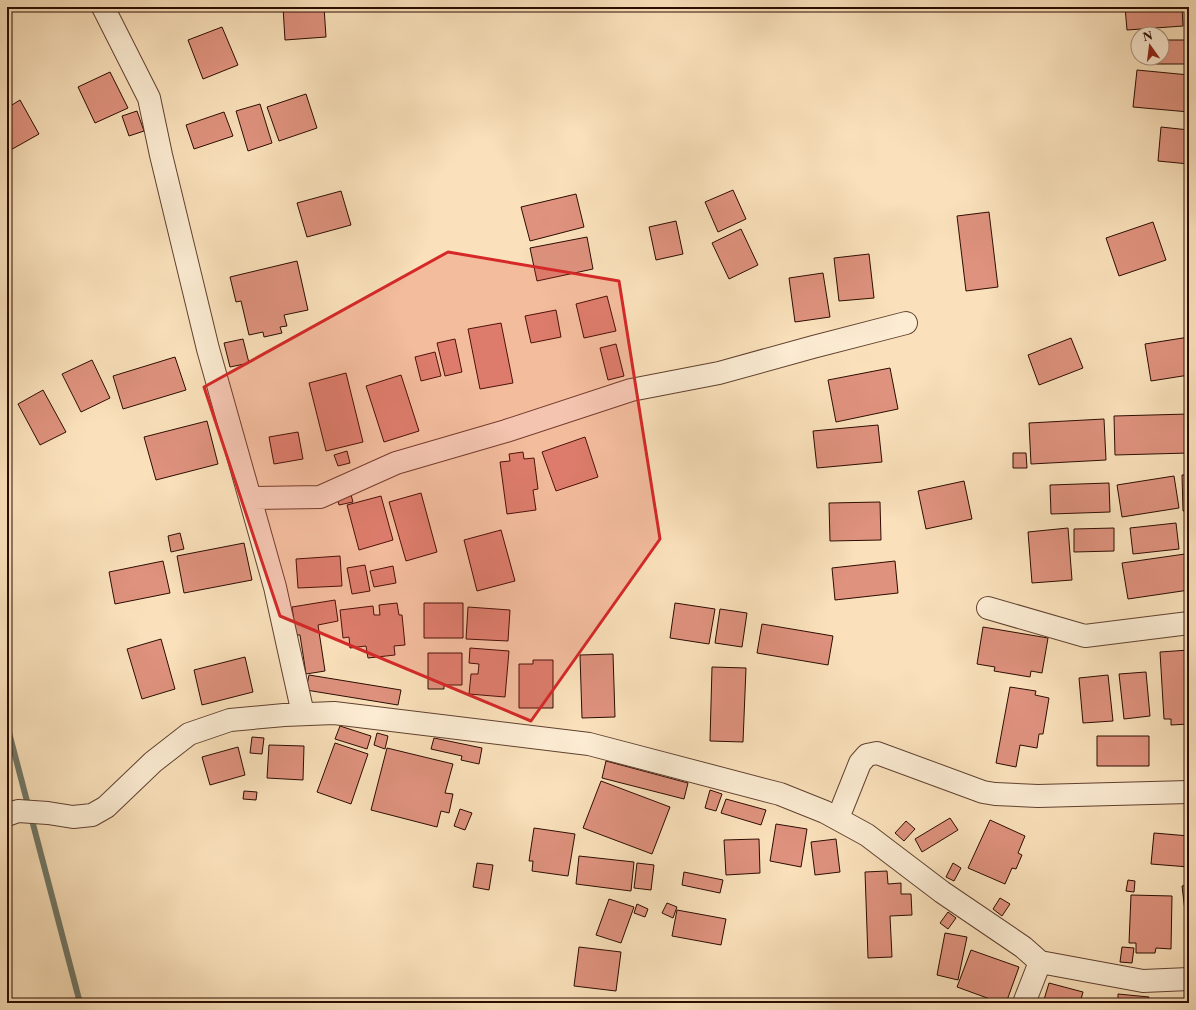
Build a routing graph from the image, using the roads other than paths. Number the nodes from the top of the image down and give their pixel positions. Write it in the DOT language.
graph roads {
  1 [pos="103,7"];
  2 [pos="906,323"];
  3 [pos="250,498"];
  4 [pos="988,608"];
  5 [pos="1189,623"];
  6 [pos="303,714"];
  7 [pos="1189,792"];
  8 [pos="12,813"];
  9 [pos="838,818"];
  10 [pos="1040,962"];
  11 [pos="1189,979"];
  12 [pos="1024,1003"];
  1 -- 3 [label="street"];
  2 -- 3 [label="street"];
  3 -- 6 [label="street"];
  4 -- 5 [label="street"];
  6 -- 8 [label="street"];
  6 -- 9 [label="street"];
  7 -- 9 [label="street"];
  9 -- 10 [label="street"];
  10 -- 11 [label="street"];
  10 -- 12 [label="street"];
}
